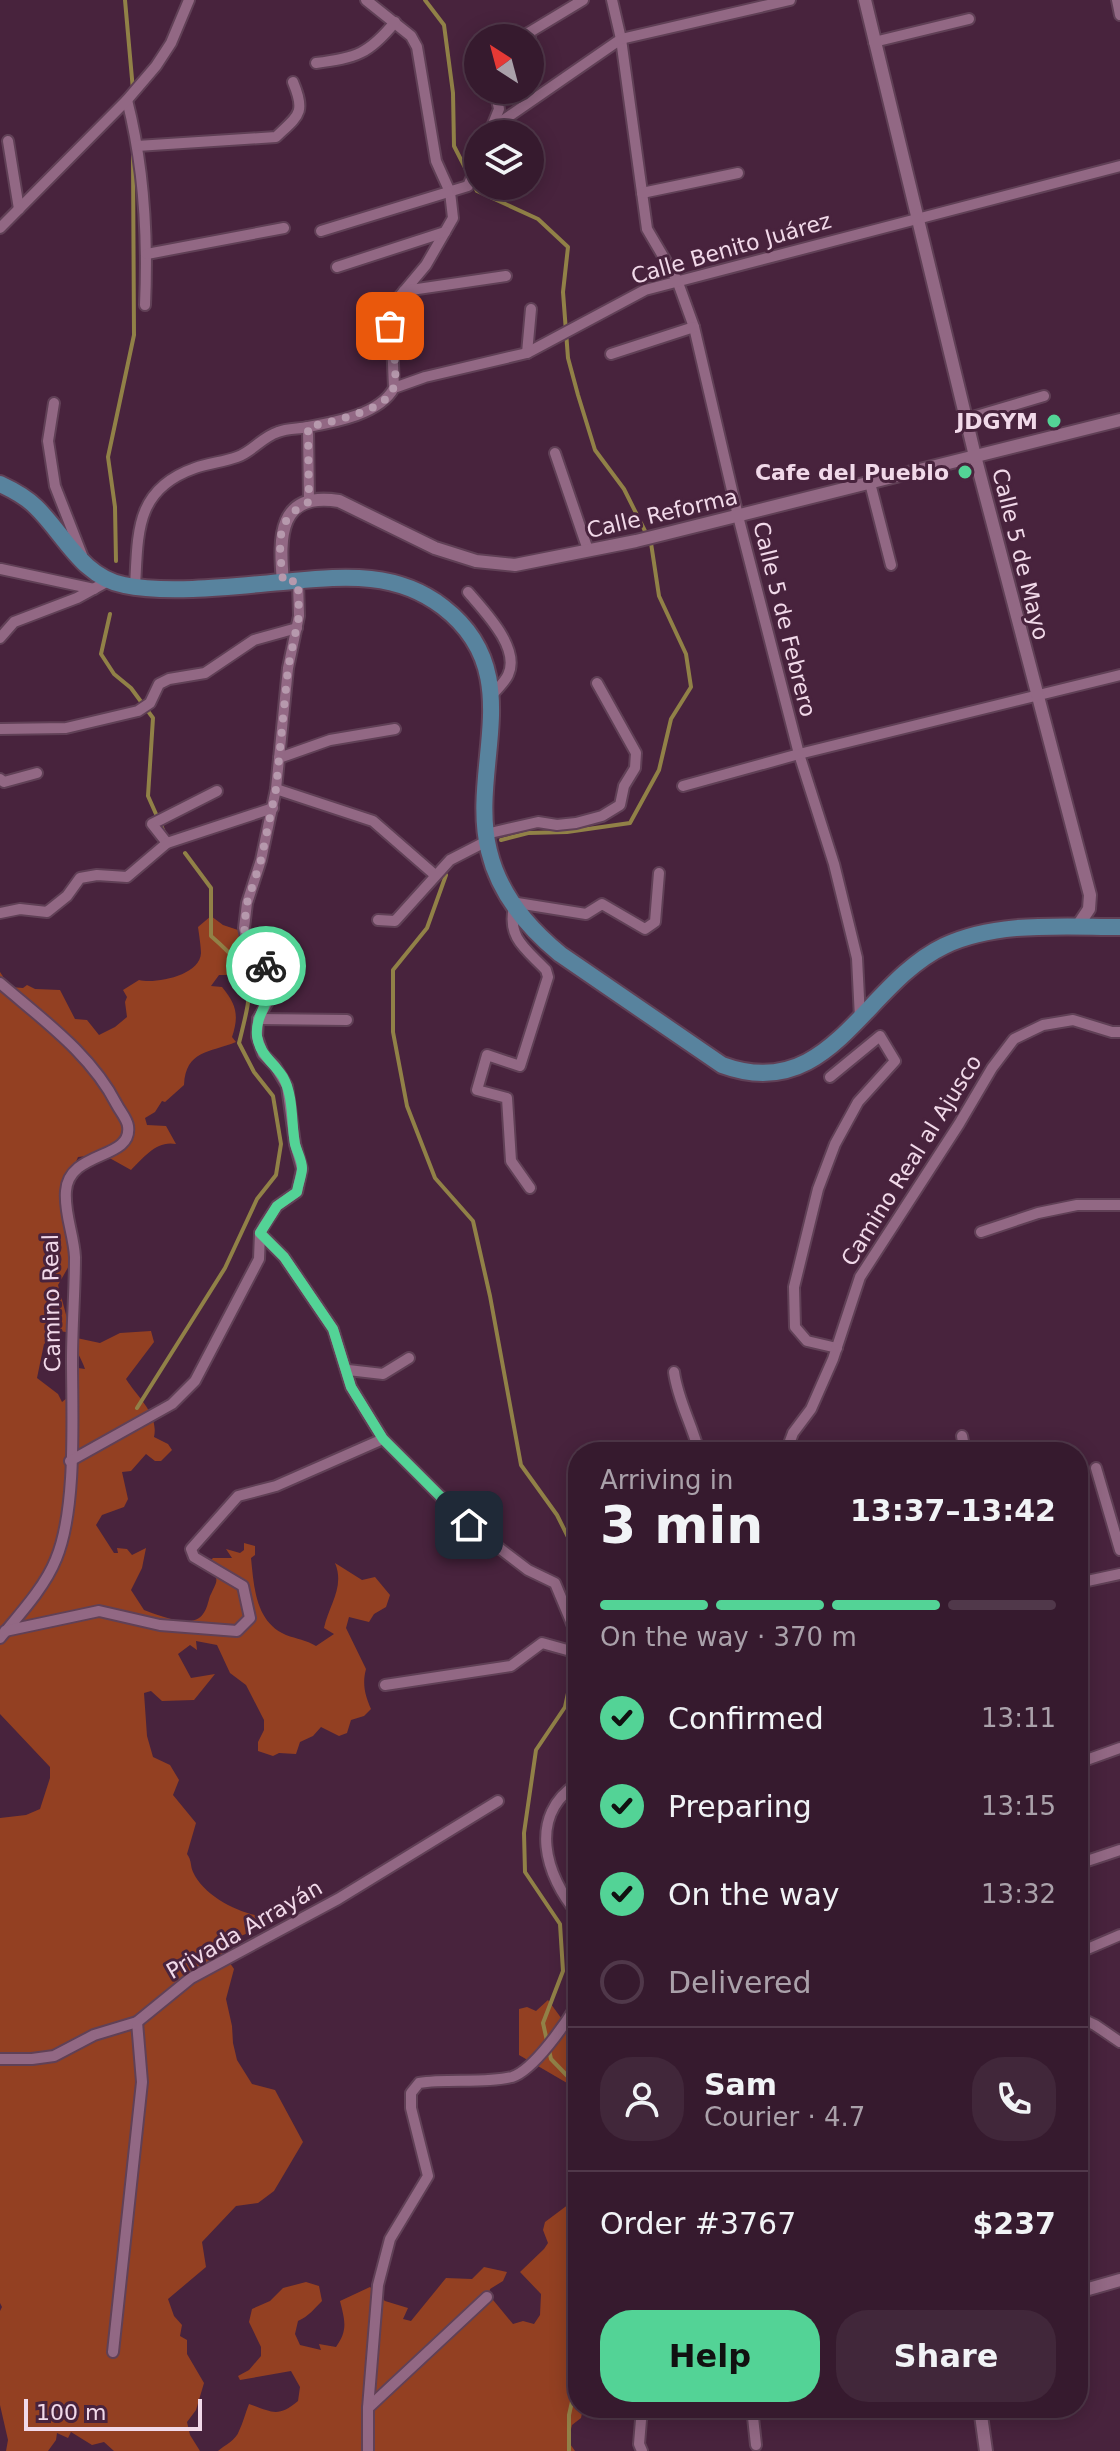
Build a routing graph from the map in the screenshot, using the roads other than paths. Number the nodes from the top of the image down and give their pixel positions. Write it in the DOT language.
graph roads {
  1 [pos="189,0"];
  2 [pos="366,0"];
  3 [pos="583,0"];
  4 [pos="612,0"];
  5 [pos="790,0"];
  6 [pos="865,0"];
  7 [pos="1117,0"];
  8 [pos="1120,15"];
  9 [pos="969,19"];
  10 [pos="395,22"];
  11 [pos="543,24"];
  12 [pos="621,39"];
  13 [pos="874,42"];
  14 [pos="316,63"];
  15 [pos="293,82"];
  16 [pos="127,102"];
  17 [pos="506,120"];
  18 [pos="8,141"];
  19 [pos="137,145"];
  20 [pos="1120,166"];
  21 [pos="738,173"];
  22 [pos="464,187"];
  23 [pos="450,192"];
  24 [pos="642,193"];
  25 [pos="19,209"];
  26 [pos="917,218"];
  27 [pos="0,228"];
  28 [pos="284,228"];
  29 [pos="321,231"];
  30 [pos="445,232"];
  31 [pos="147,254"];
  32 [pos="337,267"];
  33 [pos="506,276"];
  34 [pos="677,280"];
  35 [pos="404,291"];
  36 [pos="145,305"];
  37 [pos="531,309"];
  38 [pos="694,327"];
  39 [pos="527,353"];
  40 [pos="611,354"];
  41 [pos="394,388"];
  42 [pos="1044,396"];
  43 [pos="54,403"];
  44 [pos="966,419"];
  45 [pos="1120,420"];
  46 [pos="308,427"];
  47 [pos="555,453"];
  48 [pos="975,456"];
  49 [pos="870,483"];
  50 [pos="0,484"];
  51 [pos="309,502"];
  52 [pos="738,516"];
  53 [pos="588,550"];
  54 [pos="85,564"];
  55 [pos="891,565"];
  56 [pos="1,569"];
  57 [pos="291,581"];
  58 [pos="101,585"];
  59 [pos="135,587"];
  60 [pos="468,592"];
  61 [pos="297,628"];
  62 [pos="0,638"];
  63 [pos="1120,675"];
  64 [pos="597,683"];
  65 [pos="492,695"];
  66 [pos="1036,697"];
  67 [pos="0,729"];
  68 [pos="395,729"];
  69 [pos="799,754"];
  70 [pos="279,758"];
  71 [pos="37,773"];
  72 [pos="0,779"];
  73 [pos="683,786"];
  74 [pos="276,789"];
  75 [pos="217,791"];
  76 [pos="273,808"];
  77 [pos="486,837"];
  78 [pos="167,843"];
  79 [pos="659,873"];
  80 [pos="435,875"];
  81 [pos="512,905"];
  82 [pos="0,913"];
  83 [pos="378,920"];
  84 [pos="1077,927"];
  85 [pos="1120,927"];
  86 [pos="0,983"];
  87 [pos="860,1018"];
  88 [pos="258,1019"];
  89 [pos="347,1020"];
  90 [pos="1120,1032"];
  91 [pos="830,1077"];
  92 [pos="530,1188"];
  93 [pos="1120,1205"];
  94 [pos="981,1232"];
  95 [pos="260,1233"];
  96 [pos="837,1348"];
  97 [pos="409,1358"];
  98 [pos="348,1370"];
  99 [pos="674,1372"];
  100 [pos="962,1436"];
  101 [pos="383,1439"];
  102 [pos="697,1442"];
  103 [pos="790,1442"];
  104 [pos="963,1442"];
  105 [pos="70,1461"];
  106 [pos="1096,1468"];
  107 [pos="1120,1550"];
  108 [pos="1120,1574"];
  109 [pos="1088,1580"];
  110 [pos="568,1614"];
  111 [pos="3,1635"];
  112 [pos="568,1651"];
  113 [pos="385,1685"];
  114 [pos="1120,1748"];
  115 [pos="1088,1759"];
  116 [pos="568,1790"];
  117 [pos="498,1801"];
  118 [pos="1120,1850"];
  119 [pos="1088,1861"];
  120 [pos="568,1902"];
  121 [pos="1120,1935"];
  122 [pos="1088,1949"];
  123 [pos="137,2022"];
  124 [pos="1088,2023"];
  125 [pos="568,2025"];
  126 [pos="1120,2042"];
  127 [pos="0,2059"];
  128 [pos="1120,2280"];
  129 [pos="1088,2289"];
  130 [pos="487,2297"];
  131 [pos="113,2352"];
  132 [pos="368,2408"];
  133 [pos="641,2418"];
  134 [pos="753,2418"];
  135 [pos="981,2418"];
  136 [pos="756,2445"];
  137 [pos="368,2451"];
  138 [pos="642,2451"];
  139 [pos="986,2451"];
  1 -- 16 [label="street"];
  2 -- 10 [label="street"];
  3 -- 11 [label="street"];
  4 -- 12 [label="street, Calle 5 de Febrero"];
  5 -- 12 [label="street"];
  6 -- 13 [label="street, Calle 5 de Mayo"];
  7 -- 8 [label="street"];
  9 -- 13 [label="street"];
  10 -- 14 [label="street"];
  10 -- 23 [label="street"];
  12 -- 17 [label="street"];
  12 -- 24 [label="street, Calle 5 de Febrero"];
  13 -- 26 [label="street, Calle 5 de Mayo"];
  15 -- 19 [label="street"];
  16 -- 19 [label="street"];
  16 -- 25 [label="street"];
  18 -- 25 [label="street"];
  19 -- 31 [label="street"];
  20 -- 26 [label="street, Calle Benito Juárez"];
  21 -- 24 [label="street"];
  22 -- 23 [label="street"];
  23 -- 29 [label="street"];
  23 -- 30 [label="street"];
  24 -- 34 [label="street, Calle 5 de Febrero"];
  25 -- 27 [label="street"];
  26 -- 34 [label="street, Calle Benito Juárez"];
  26 -- 44 [label="street, Calle 5 de Mayo"];
  28 -- 31 [label="street"];
  30 -- 32 [label="street"];
  30 -- 35 [label="street"];
  31 -- 36 [label="street"];
  33 -- 35 [label="street"];
  34 -- 38 [label="street, Calle 5 de Febrero"];
  34 -- 39 [label="street, Calle Benito Juárez"];
  35 -- 41 [label="street"];
  37 -- 39 [label="street"];
  38 -- 40 [label="street"];
  38 -- 52 [label="street, Calle 5 de Febrero"];
  39 -- 41 [label="street, Calle Benito Juárez"];
  41 -- 46 [label="street, Calle Benito Juárez"];
  42 -- 44 [label="street"];
  43 -- 54 [label="street"];
  44 -- 48 [label="street, Calle 5 de Mayo"];
  45 -- 48 [label="street, Calle Reforma"];
  46 -- 51 [label="street"];
  46 -- 59 [label="street, Calle Benito Juárez"];
  47 -- 53 [label="street"];
  48 -- 49 [label="street, Calle Reforma"];
  48 -- 66 [label="street, Calle 5 de Mayo"];
  49 -- 52 [label="street, Calle Reforma"];
  49 -- 55 [label="street"];
  50 -- 54 [label="main road"];
  51 -- 53 [label="street, Calle Reforma"];
  51 -- 57 [label="street"];
  52 -- 53 [label="street, Calle Reforma"];
  52 -- 69 [label="street, Calle 5 de Febrero"];
  54 -- 58 [label="main road"];
  56 -- 58 [label="street"];
  57 -- 59 [label="main road"];
  57 -- 61 [label="street"];
  57 -- 65 [label="main road"];
  58 -- 59 [label="main road"];
  58 -- 62 [label="street"];
  60 -- 65 [label="street"];
  61 -- 67 [label="street"];
  61 -- 70 [label="street"];
  63 -- 66 [label="street"];
  64 -- 77 [label="street"];
  65 -- 77 [label="main road"];
  66 -- 69 [label="street"];
  66 -- 84 [label="street, Calle 5 de Mayo"];
  68 -- 70 [label="street"];
  69 -- 73 [label="street"];
  69 -- 87 [label="street, Calle 5 de Febrero"];
  70 -- 74 [label="street"];
  71 -- 72 [label="street"];
  74 -- 76 [label="street"];
  74 -- 80 [label="street"];
  75 -- 78 [label="street"];
  76 -- 78 [label="street"];
  76 -- 88 [label="street"];
  77 -- 80 [label="street"];
  77 -- 81 [label="main road"];
  78 -- 82 [label="street"];
  79 -- 81 [label="street"];
  80 -- 83 [label="street"];
  81 -- 87 [label="main road"];
  81 -- 92 [label="street"];
  84 -- 85 [label="main road"];
  84 -- 87 [label="main road"];
  86 -- 105 [label="street, Camino Real"];
  88 -- 89 [label="street"];
  88 -- 95 [label="street"];
  90 -- 96 [label="street, Camino Real al Ajusco"];
  91 -- 96 [label="street"];
  93 -- 94 [label="street"];
  95 -- 98 [label="street"];
  95 -- 105 [label="street"];
  96 -- 103 [label="street, Camino Real al Ajusco"];
  97 -- 98 [label="street"];
  98 -- 101 [label="street"];
  99 -- 102 [label="street"];
  100 -- 104 [label="street"];
  101 -- 110 [label="street"];
  101 -- 111 [label="street"];
  105 -- 111 [label="street, Camino Real"];
  106 -- 107 [label="street"];
  108 -- 109 [label="street"];
  112 -- 113 [label="street"];
  114 -- 115 [label="street"];
  116 -- 120 [label="street"];
  117 -- 123 [label="street, Privada Arrayán"];
  118 -- 119 [label="street"];
  121 -- 122 [label="street"];
  123 -- 127 [label="street, Privada Arrayán"];
  123 -- 131 [label="street"];
  124 -- 126 [label="street"];
  125 -- 132 [label="street"];
  128 -- 129 [label="street"];
  130 -- 132 [label="street"];
  132 -- 137 [label="street"];
  133 -- 138 [label="street"];
  134 -- 136 [label="street"];
  135 -- 139 [label="street"];
}
